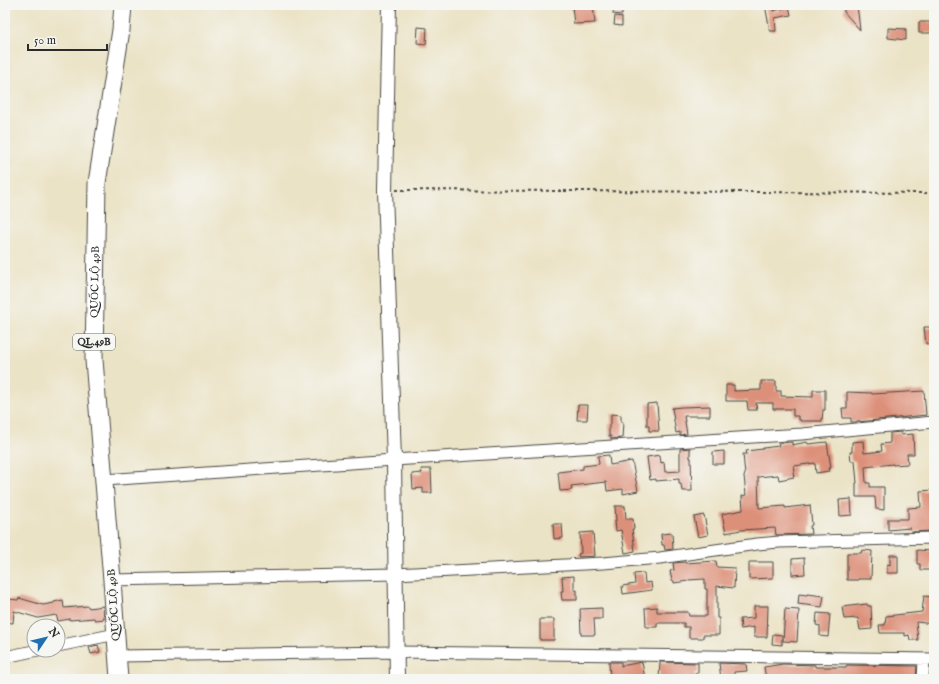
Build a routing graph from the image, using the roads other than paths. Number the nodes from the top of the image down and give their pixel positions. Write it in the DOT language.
graph roads {
  1 [pos="123,5"];
  2 [pos="389,5"];
  3 [pos="934,422"];
  4 [pos="394,460"];
  5 [pos="104,480"];
  6 [pos="934,538"];
  7 [pos="395,574"];
  8 [pos="112,580"];
  9 [pos="116,634"];
  10 [pos="66,644"];
  11 [pos="397,652"];
  12 [pos="26,653"];
  13 [pos="118,656"];
  14 [pos="5,657"];
  15 [pos="929,659"];
  16 [pos="119,679"];
  17 [pos="398,679"];
  18 [pos="923,679"];
  1 -- 5 [label="main road, QUỐC LỘ 49B / QL.49B"];
  2 -- 4 [label="street"];
  3 -- 4 [label="street"];
  4 -- 5 [label="street"];
  4 -- 7 [label="street"];
  5 -- 8 [label="main road, QUỐC LỘ 49B / QL.49B"];
  6 -- 7 [label="street"];
  7 -- 8 [label="street"];
  7 -- 11 [label="street"];
  8 -- 9 [label="main road, QUỐC LỘ 49B / QL.49B"];
  9 -- 10 [label="street"];
  9 -- 13 [label="main road, QUỐC LỘ 49B / QL.49B"];
  11 -- 13 [label="street"];
  11 -- 15 [label="street"];
  11 -- 17 [label="street"];
  12 -- 14 [label="street"];
  13 -- 16 [label="main road, QUỐC LỘ 49B / QL.49B"];
  15 -- 18 [label="street"];
}
